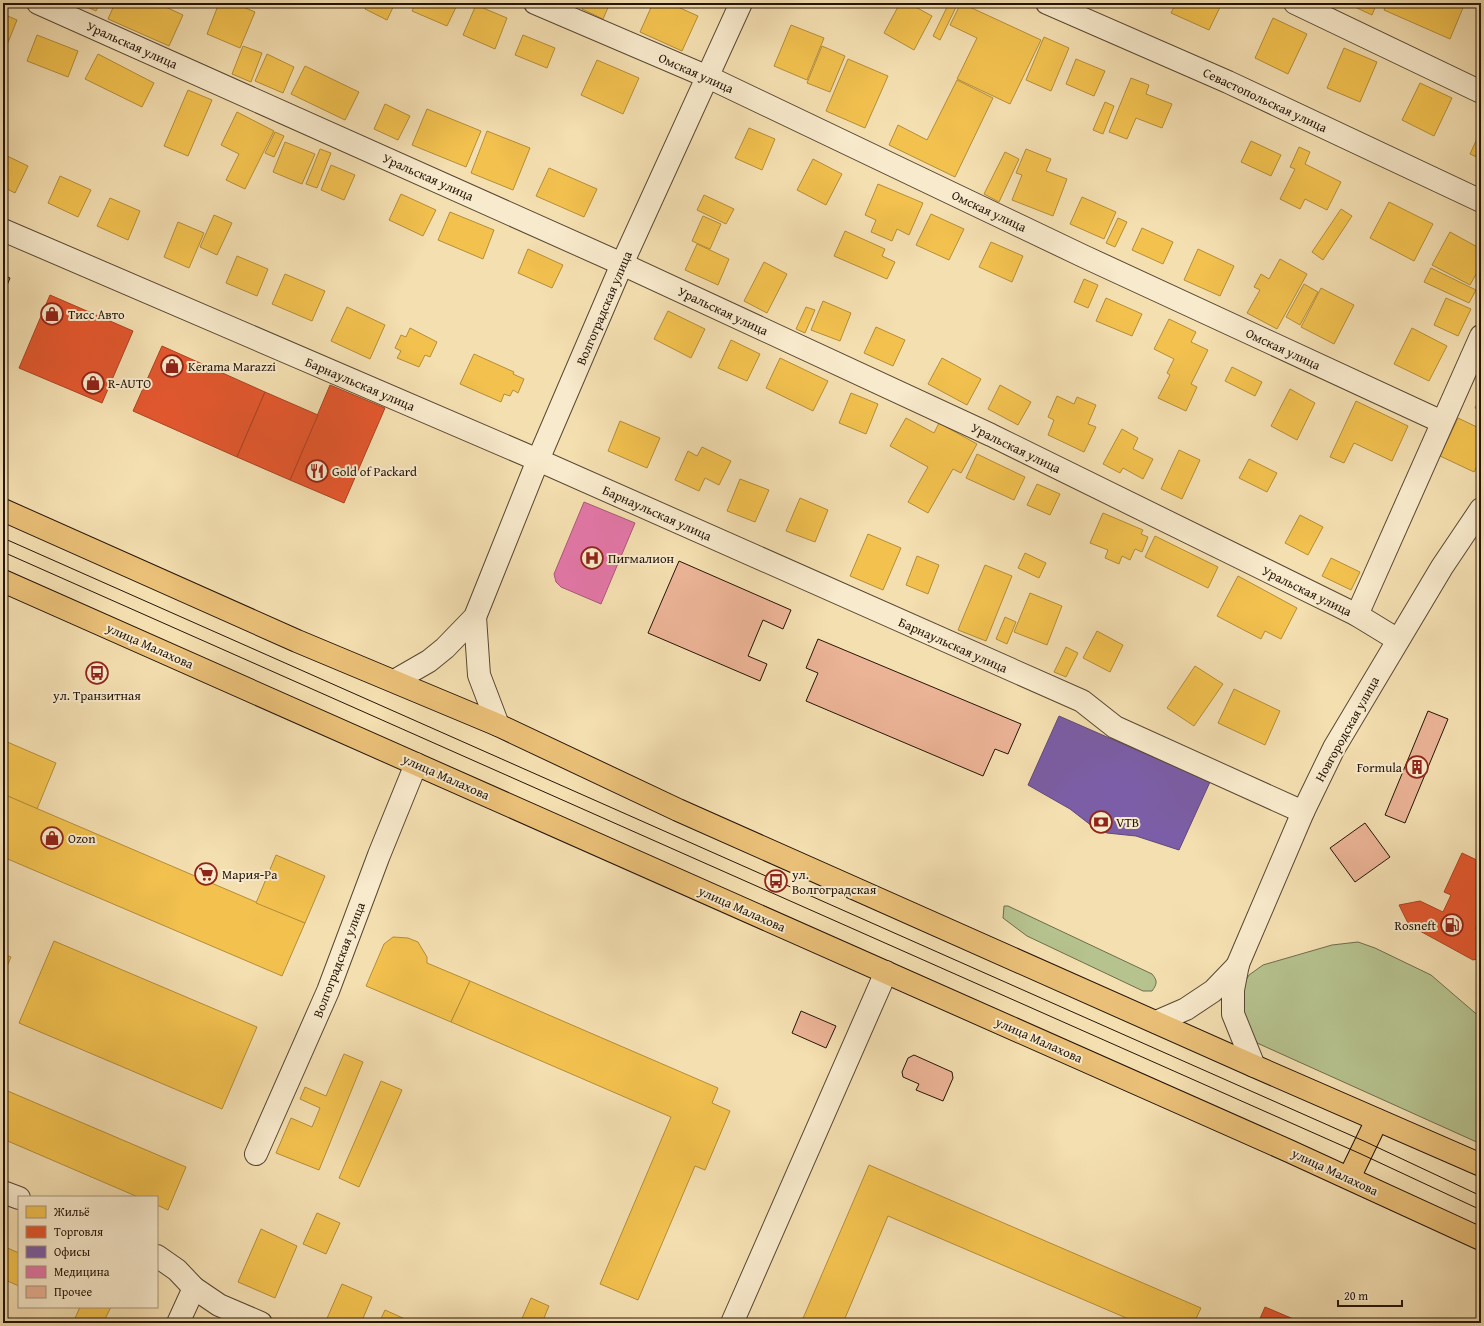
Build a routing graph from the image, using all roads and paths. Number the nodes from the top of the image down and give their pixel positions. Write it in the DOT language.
graph roads {
  1 [pos="38,3"];
  2 [pos="535,3"];
  3 [pos="741,3"];
  4 [pos="1047,3"];
  5 [pos="1295,3"];
  6 [pos="708,78"];
  7 [pos="1481,92"];
  8 [pos="1481,201"];
  9 [pos="3,230"];
  10 [pos="622,264"];
  11 [pos="1481,336"];
  12 [pos="1442,422"];
  13 [pos="538,460"];
  14 [pos="1481,509"];
  15 [pos="3,510"];
  16 [pos="3,580"];
  17 [pos="1357,615"];
  18 [pos="475,617"];
  19 [pos="1398,640"];
  20 [pos="396,680"];
  21 [pos="498,725"];
  22 [pos="416,764"];
  23 [pos="1303,812"];
  24 [pos="1238,964"];
  25 [pos="886,972"];
  26 [pos="1156,1022"];
  27 [pos="1254,1066"];
  28 [pos="1377,1120"];
  29 [pos="256,1154"];
  30 [pos="1481,1165"];
  31 [pos="1349,1178"];
  32 [pos="3,1192"];
  33 [pos="18,1198"];
  34 [pos="1481,1239"];
  35 [pos="158,1257"];
  36 [pos="194,1288"];
  37 [pos="178,1323"];
  38 [pos="260,1323"];
  39 [pos="732,1323"];
  1 -- 10 [label="street, Уральская улица"];
  2 -- 6 [label="street, Омская улица"];
  3 -- 6 [label="street, Волгоградская улица"];
  4 -- 8 [label="street, Севастопольская улица"];
  5 -- 7 [label="street"];
  6 -- 10 [label="street, Волгоградская улица"];
  6 -- 12 [label="street, Омская улица"];
  9 -- 13 [label="street, Барнаульская улица"];
  10 -- 13 [label="street, Волгоградская улица"];
  10 -- 17 [label="street, Уральская улица"];
  11 -- 12 [label="street"];
  12 -- 17 [label="street"];
  13 -- 18 [label="street, Волгоградская улица"];
  13 -- 23 [label="street, Барнаульская улица"];
  14 -- 19 [label="street, Новгородская улица"];
  15 -- 20 [label="main road"];
  16 -- 22 [label="main road, улица Малахова"];
  17 -- 19 [label="street, Уральская улица"];
  18 -- 20 [label="street, Волгоградская улица"];
  18 -- 21 [label="street, Волгоградская улица"];
  19 -- 23 [label="street, Новгородская улица"];
  20 -- 21 [label="main road"];
  21 -- 26 [label="main road"];
  22 -- 25 [label="main road, улица Малахова"];
  22 -- 29 [label="street, Волгоградская улица"];
  23 -- 24 [label="street, Новгородская улица"];
  24 -- 26 [label="street"];
  24 -- 27 [label="street"];
  25 -- 31 [label="main road, улица Малахова"];
  25 -- 39 [label="street"];
  26 -- 27 [label="main road"];
  27 -- 28 [label="main road"];
  28 -- 30 [label="main road"];
  28 -- 31 [label="main road"];
  31 -- 34 [label="main road, улица Малахова"];
  32 -- 33 [label="street"];
  35 -- 36 [label="street"];
  36 -- 37 [label="street"];
  36 -- 38 [label="street"];
}
